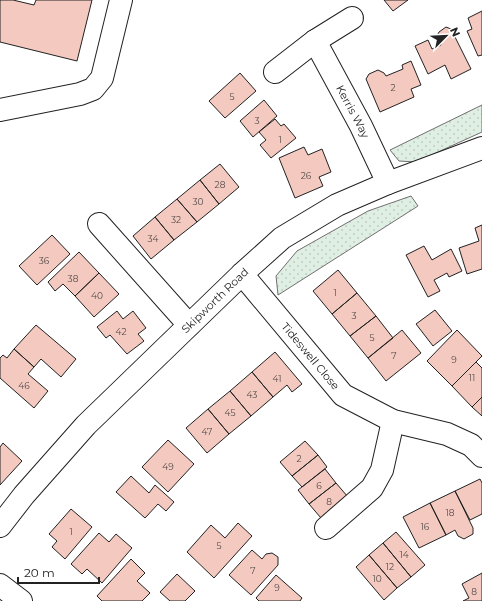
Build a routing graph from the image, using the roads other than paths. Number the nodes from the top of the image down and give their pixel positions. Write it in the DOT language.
graph roads {
  1 [pos="120,0"];
  2 [pos="352,18"];
  3 [pos="315,41"];
  4 [pos="275,72"];
  5 [pos="0,110"];
  6 [pos="482,148"];
  7 [pos="388,183"];
  8 [pos="99,224"];
  9 [pos="242,274"];
  10 [pos="189,325"];
  11 [pos="393,422"];
  12 [pos="482,456"];
  13 [pos="0,526"];
  14 [pos="326,528"];
  15 [pos="0,585"];
  16 [pos="21,601"];
  1 -- 5 [label="street"];
  2 -- 3 [label="street"];
  3 -- 4 [label="street"];
  3 -- 7 [label="street, Kerris Way"];
  6 -- 7 [label="street, Skipworth Road"];
  7 -- 9 [label="street, Skipworth Road"];
  8 -- 10 [label="street"];
  9 -- 10 [label="street, Skipworth Road"];
  9 -- 11 [label="street, Tideswell Close"];
  10 -- 13 [label="street, Skipworth Road"];
  11 -- 12 [label="street, Tideswell Close"];
  11 -- 14 [label="street"];
  15 -- 16 [label="street"];
}
